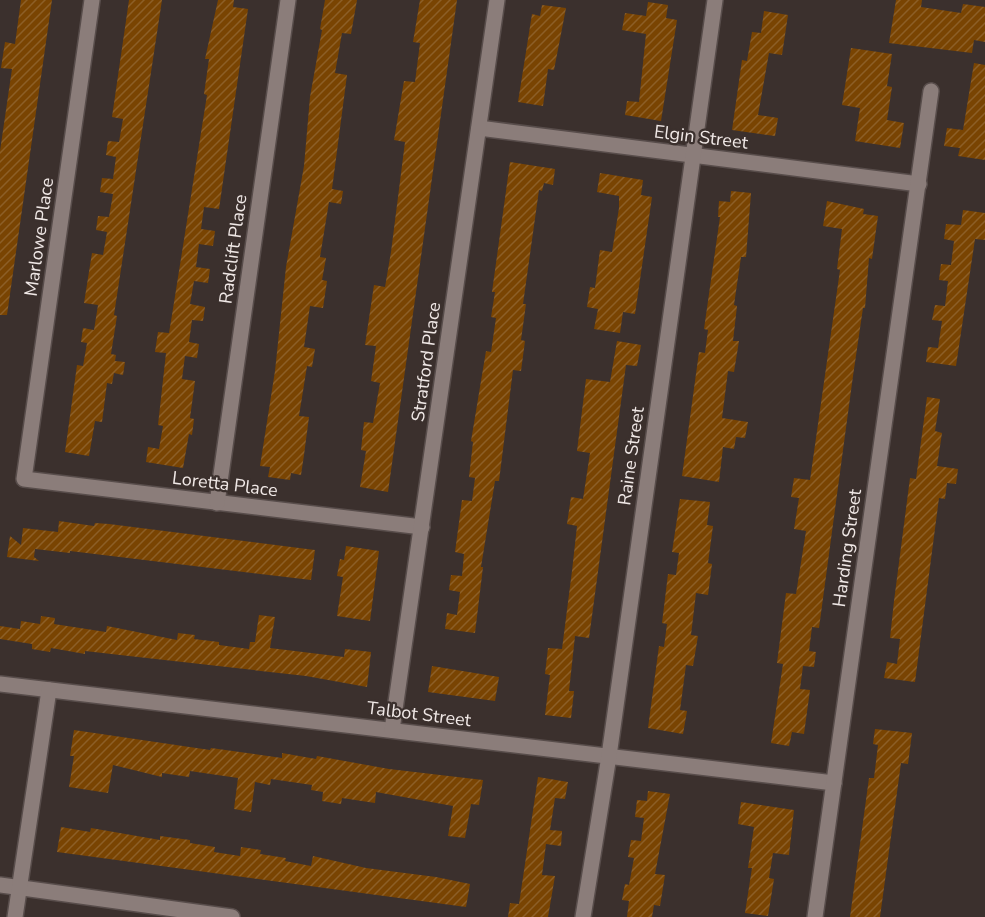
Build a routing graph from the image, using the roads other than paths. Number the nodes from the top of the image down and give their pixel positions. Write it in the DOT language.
graph roads {
  1 [pos="92,0"];
  2 [pos="288,0"];
  3 [pos="497,0"];
  4 [pos="716,0"];
  5 [pos="931,91"];
  6 [pos="479,128"];
  7 [pos="693,156"];
  8 [pos="918,184"];
  9 [pos="24,479"];
  10 [pos="217,503"];
  11 [pos="422,528"];
  12 [pos="0,684"];
  13 [pos="49,690"];
  14 [pos="392,730"];
  15 [pos="609,756"];
  16 [pos="834,783"];
  17 [pos="0,885"];
  18 [pos="20,888"];
  19 [pos="15,917"];
  20 [pos="232,917"];
  21 [pos="583,917"];
  22 [pos="815,917"];
  1 -- 9 [label="street, Marlowe Place"];
  2 -- 10 [label="street, Radclift Place"];
  3 -- 6 [label="street, Stratford Place"];
  4 -- 7 [label="street, Raine Street"];
  5 -- 8 [label="street, Harding Street"];
  6 -- 7 [label="street, Elgin Street"];
  6 -- 11 [label="street, Stratford Place"];
  7 -- 8 [label="street, Elgin Street"];
  7 -- 15 [label="street, Raine Street"];
  8 -- 16 [label="street, Harding Street"];
  9 -- 10 [label="street, Loretta Place"];
  10 -- 11 [label="street, Loretta Place"];
  11 -- 14 [label="street, Stratford Place"];
  12 -- 13 [label="street, Talbot Street"];
  13 -- 14 [label="street, Talbot Street"];
  13 -- 18 [label="street"];
  14 -- 15 [label="street, Talbot Street"];
  15 -- 16 [label="street, Talbot Street"];
  15 -- 21 [label="street, Raine Street"];
  16 -- 22 [label="street, Harding Street"];
  17 -- 18 [label="street"];
  18 -- 19 [label="street"];
  18 -- 20 [label="street"];
}
